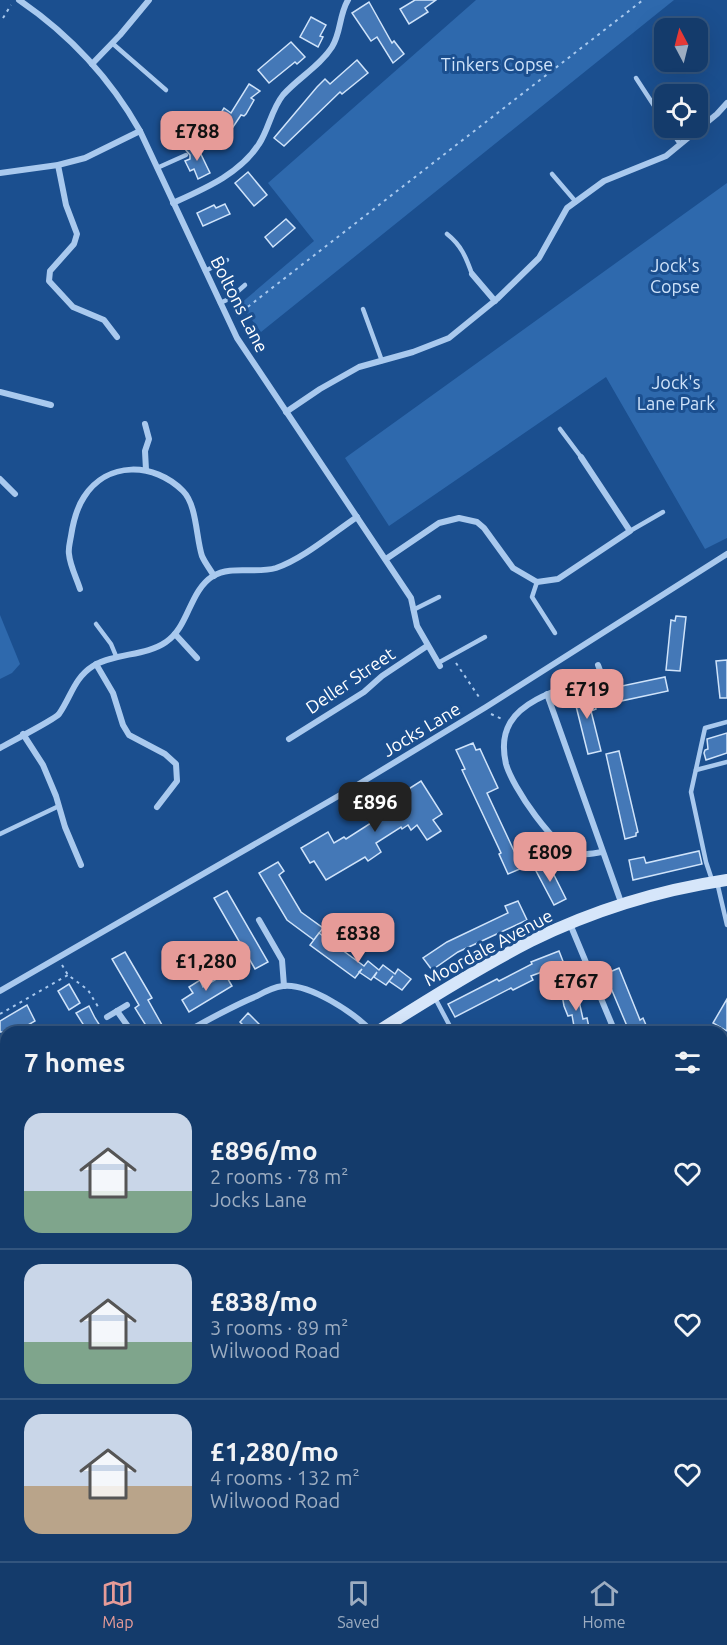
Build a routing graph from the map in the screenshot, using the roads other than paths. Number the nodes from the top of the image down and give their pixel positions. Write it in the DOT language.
graph roads {
  1 [pos="17,0"];
  2 [pos="149,0"];
  3 [pos="348,0"];
  4 [pos="112,43"];
  5 [pos="92,64"];
  6 [pos="636,78"];
  7 [pos="166,90"];
  8 [pos="727,103"];
  9 [pos="654,106"];
  10 [pos="140,131"];
  11 [pos="676,138"];
  12 [pos="680,144"];
  13 [pos="186,155"];
  14 [pos="58,165"];
  15 [pos="157,168"];
  16 [pos="0,173"];
  17 [pos="552,174"];
  18 [pos="576,202"];
  19 [pos="173,203"];
  20 [pos="447,234"];
  21 [pos="227,260"];
  22 [pos="205,271"];
  23 [pos="472,274"];
  24 [pos="245,285"];
  25 [pos="495,301"];
  26 [pos="220,303"];
  27 [pos="363,309"];
  28 [pos="117,337"];
  29 [pos="382,361"];
  30 [pos="0,392"];
  31 [pos="51,405"];
  32 [pos="286,412"];
  33 [pos="145,424"];
  34 [pos="560,429"];
  35 [pos="581,458"];
  36 [pos="146,470"];
  37 [pos="0,479"];
  38 [pos="15,494"];
  39 [pos="663,512"];
  40 [pos="357,517"];
  41 [pos="630,531"];
  42 [pos="727,554"];
  43 [pos="386,559"];
  44 [pos="214,576"];
  45 [pos="537,582"];
  46 [pos="80,589"];
  47 [pos="440,597"];
  48 [pos="413,610"];
  49 [pos="96,624"];
  50 [pos="555,633"];
  51 [pos="175,634"];
  52 [pos="484,637"];
  53 [pos="427,646"];
  54 [pos="116,656"];
  55 [pos="196,658"];
  56 [pos="96,664"];
  57 [pos="439,665"];
  58 [pos="598,665"];
  59 [pos="601,673"];
  60 [pos="612,679"];
  61 [pos="548,694"];
  62 [pos="727,722"];
  63 [pos="23,734"];
  64 [pos="289,739"];
  65 [pos="0,748"];
  66 [pos="727,762"];
  67 [pos="696,771"];
  68 [pos="59,807"];
  69 [pos="157,807"];
  70 [pos="0,834"];
  71 [pos="602,852"];
  72 [pos="81,865"];
  73 [pos="719,881"];
  74 [pos="622,906"];
  75 [pos="259,920"];
  76 [pos="570,924"];
  77 [pos="727,925"];
  78 [pos="284,986"];
  79 [pos="0,991"];
  80 [pos="434,995"];
  81 [pos="127,1005"];
  82 [pos="117,1011"];
  83 [pos="107,1017"];
  84 [pos="128,1026"];
  85 [pos="197,1026"];
  86 [pos="366,1026"];
  87 [pos="386,1026"];
  88 [pos="450,1026"];
  89 [pos="612,1026"];
  1 -- 5 [label="street, Boltons Lane"];
  2 -- 4 [label="street"];
  3 -- 19 [label="street"];
  4 -- 5 [label="street"];
  4 -- 7 [label="lane"];
  5 -- 10 [label="street, Boltons Lane"];
  6 -- 9 [label="lane"];
  8 -- 12 [label="street"];
  10 -- 14 [label="street"];
  10 -- 15 [label="street, Boltons Lane"];
  11 -- 12 [label="lane"];
  12 -- 18 [label="street"];
  13 -- 15 [label="lane"];
  14 -- 16 [label="street"];
  14 -- 28 [label="street"];
  15 -- 19 [label="street, Boltons Lane"];
  17 -- 18 [label="lane"];
  18 -- 25 [label="street"];
  19 -- 22 [label="street, Boltons Lane"];
  20 -- 23 [label="lane"];
  21 -- 22 [label="lane"];
  22 -- 26 [label="street, Boltons Lane"];
  23 -- 25 [label="street"];
  24 -- 26 [label="lane"];
  25 -- 29 [label="street"];
  26 -- 32 [label="street, Boltons Lane"];
  27 -- 29 [label="lane"];
  29 -- 32 [label="street"];
  30 -- 31 [label="street"];
  32 -- 40 [label="street, Boltons Lane"];
  33 -- 36 [label="street"];
  34 -- 35 [label="lane"];
  35 -- 41 [label="street"];
  36 -- 44 [label="street"];
  36 -- 46 [label="street"];
  37 -- 38 [label="street"];
  39 -- 41 [label="lane"];
  40 -- 43 [label="street, Boltons Lane"];
  40 -- 44 [label="street"];
  41 -- 45 [label="street"];
  42 -- 79 [label="street, Jocks Lane"];
  43 -- 45 [label="street"];
  43 -- 48 [label="street, Boltons Lane"];
  44 -- 51 [label="street"];
  45 -- 50 [label="lane"];
  47 -- 48 [label="lane"];
  48 -- 53 [label="street, Boltons Lane"];
  49 -- 54 [label="lane"];
  51 -- 54 [label="street"];
  51 -- 55 [label="street"];
  52 -- 57 [label="lane"];
  53 -- 57 [label="street, Boltons Lane"];
  53 -- 64 [label="street, Deller Street"];
  54 -- 56 [label="street"];
  56 -- 63 [label="street"];
  56 -- 69 [label="street"];
  58 -- 59 [label="street"];
  59 -- 60 [label="street"];
  59 -- 61 [label="street"];
  61 -- 71 [label="street"];
  61 -- 71 [label="street"];
  62 -- 67 [label="lane"];
  63 -- 65 [label="street"];
  63 -- 68 [label="street"];
  66 -- 67 [label="lane"];
  67 -- 73 [label="lane"];
  68 -- 70 [label="lane"];
  68 -- 72 [label="street"];
  71 -- 74 [label="street"];
  73 -- 74 [label="street, Moordale Avenue"];
  73 -- 77 [label="lane"];
  74 -- 76 [label="street, Moordale Avenue"];
  75 -- 78 [label="street"];
  76 -- 80 [label="street, Moordale Avenue"];
  76 -- 89 [label="street"];
  78 -- 85 [label="street"];
  78 -- 86 [label="street"];
  80 -- 87 [label="street, Moordale Avenue"];
  80 -- 88 [label="lane"];
  81 -- 82 [label="street"];
  82 -- 83 [label="street"];
  82 -- 84 [label="street"];
}
